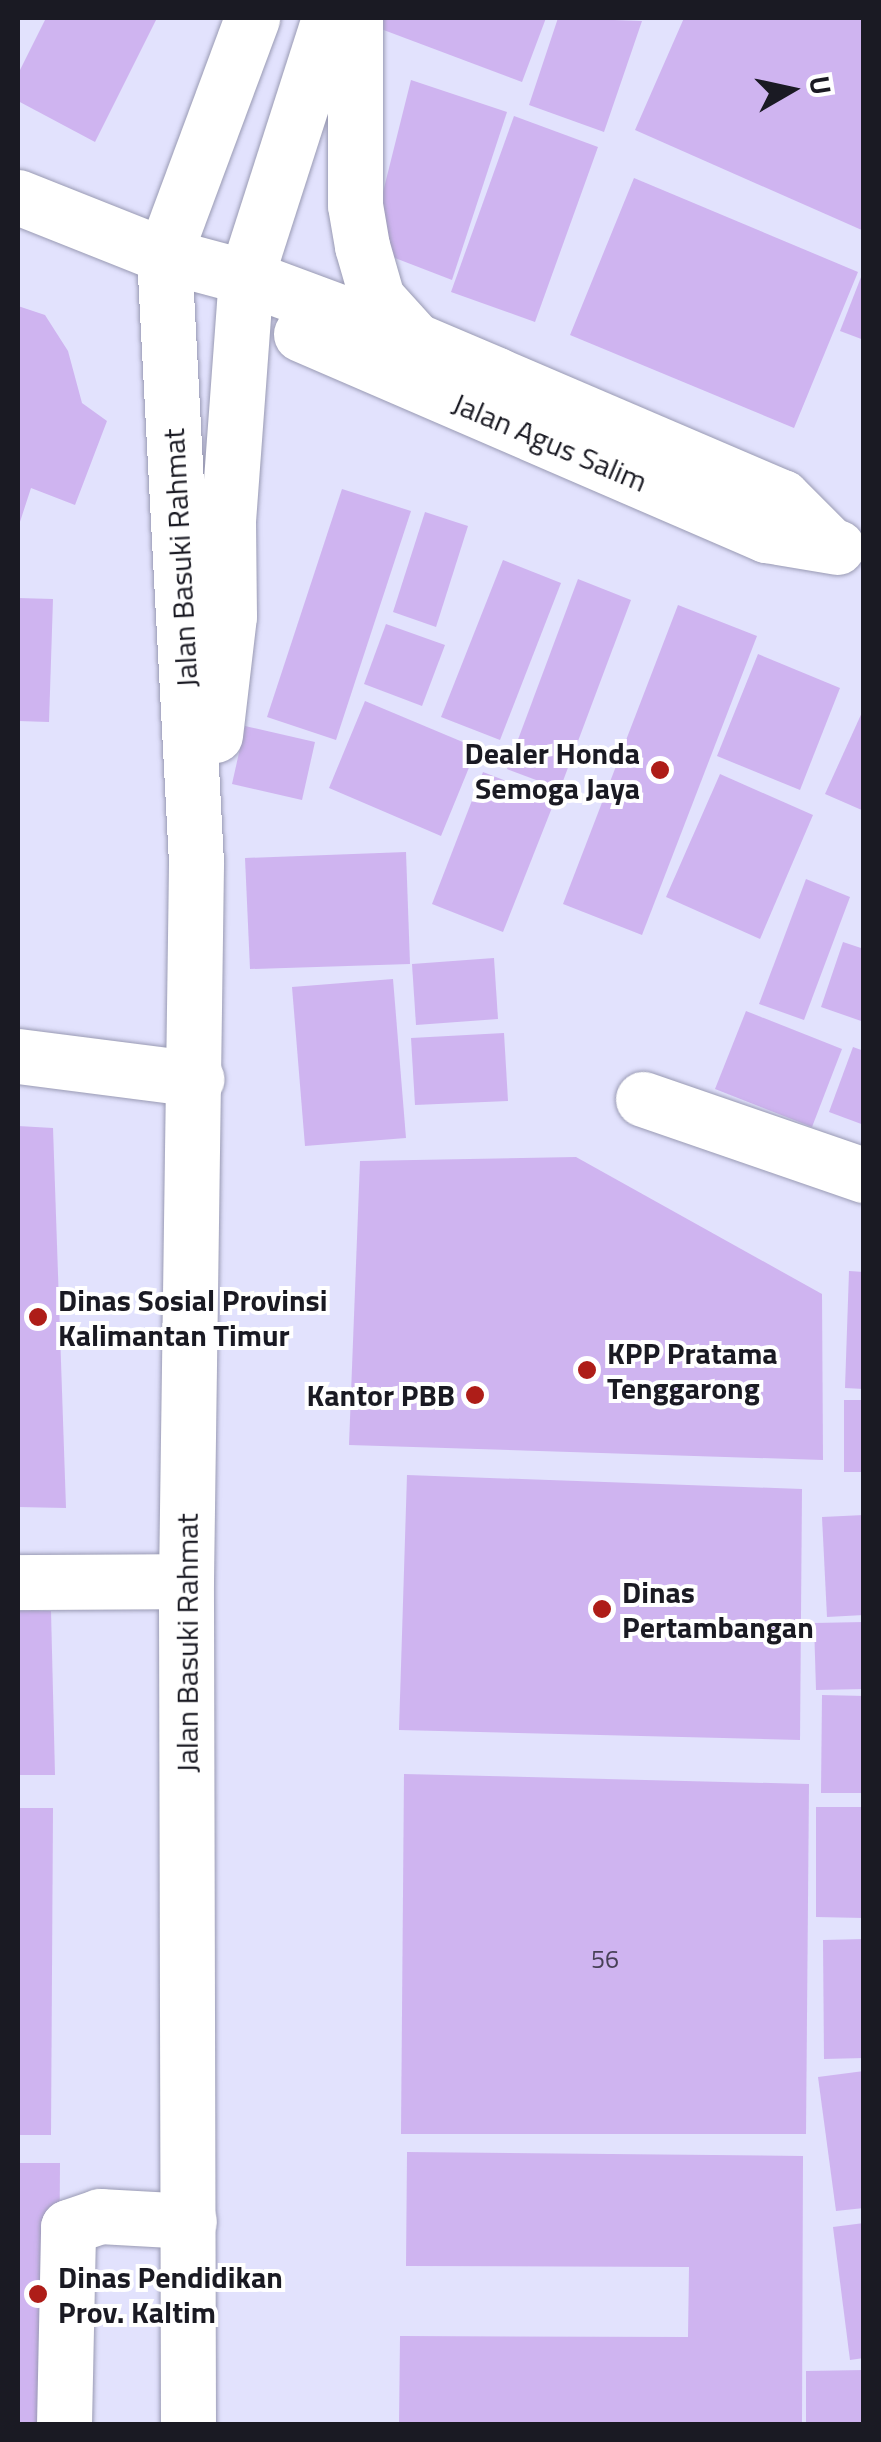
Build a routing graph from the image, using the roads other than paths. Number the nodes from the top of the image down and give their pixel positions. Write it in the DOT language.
graph roads {
  1 [pos="252,18"];
  2 [pos="329,18"];
  3 [pos="355,18"];
  4 [pos="18,197"];
  5 [pos="164,255"];
  6 [pos="244,292"];
  7 [pos="415,340"];
  8 [pos="846,550"];
  9 [pos="196,862"];
  10 [pos="18,1056"];
  11 [pos="196,1079"];
  12 [pos="643,1099"];
  13 [pos="864,1174"];
  14 [pos="186,1581"];
  15 [pos="18,1582"];
  16 [pos="188,2221"];
  17 [pos="64,2424"];
  18 [pos="188,2424"];
  1 -- 5 [label="street"];
  2 -- 6 [label="street, Jalan Basuki Rahmat"];
  3 -- 7 [label="street"];
  4 -- 5 [label="street, Jalan Agus Salim"];
  5 -- 6 [label="street, Jalan Agus Salim"];
  5 -- 9 [label="street, Jalan Basuki Rahmat"];
  6 -- 7 [label="street"];
  6 -- 8 [label="street, Jalan Agus Salim"];
  6 -- 9 [label="street, Jalan Basuki Rahmat"];
  7 -- 8 [label="street"];
  9 -- 11 [label="street, Jalan Basuki Rahmat"];
  10 -- 11 [label="street"];
  11 -- 14 [label="street, Jalan Basuki Rahmat"];
  12 -- 13 [label="street"];
  14 -- 15 [label="street"];
  14 -- 16 [label="street, Jalan Basuki Rahmat"];
  16 -- 17 [label="street"];
  16 -- 18 [label="street, Jalan Basuki Rahmat"];
}
